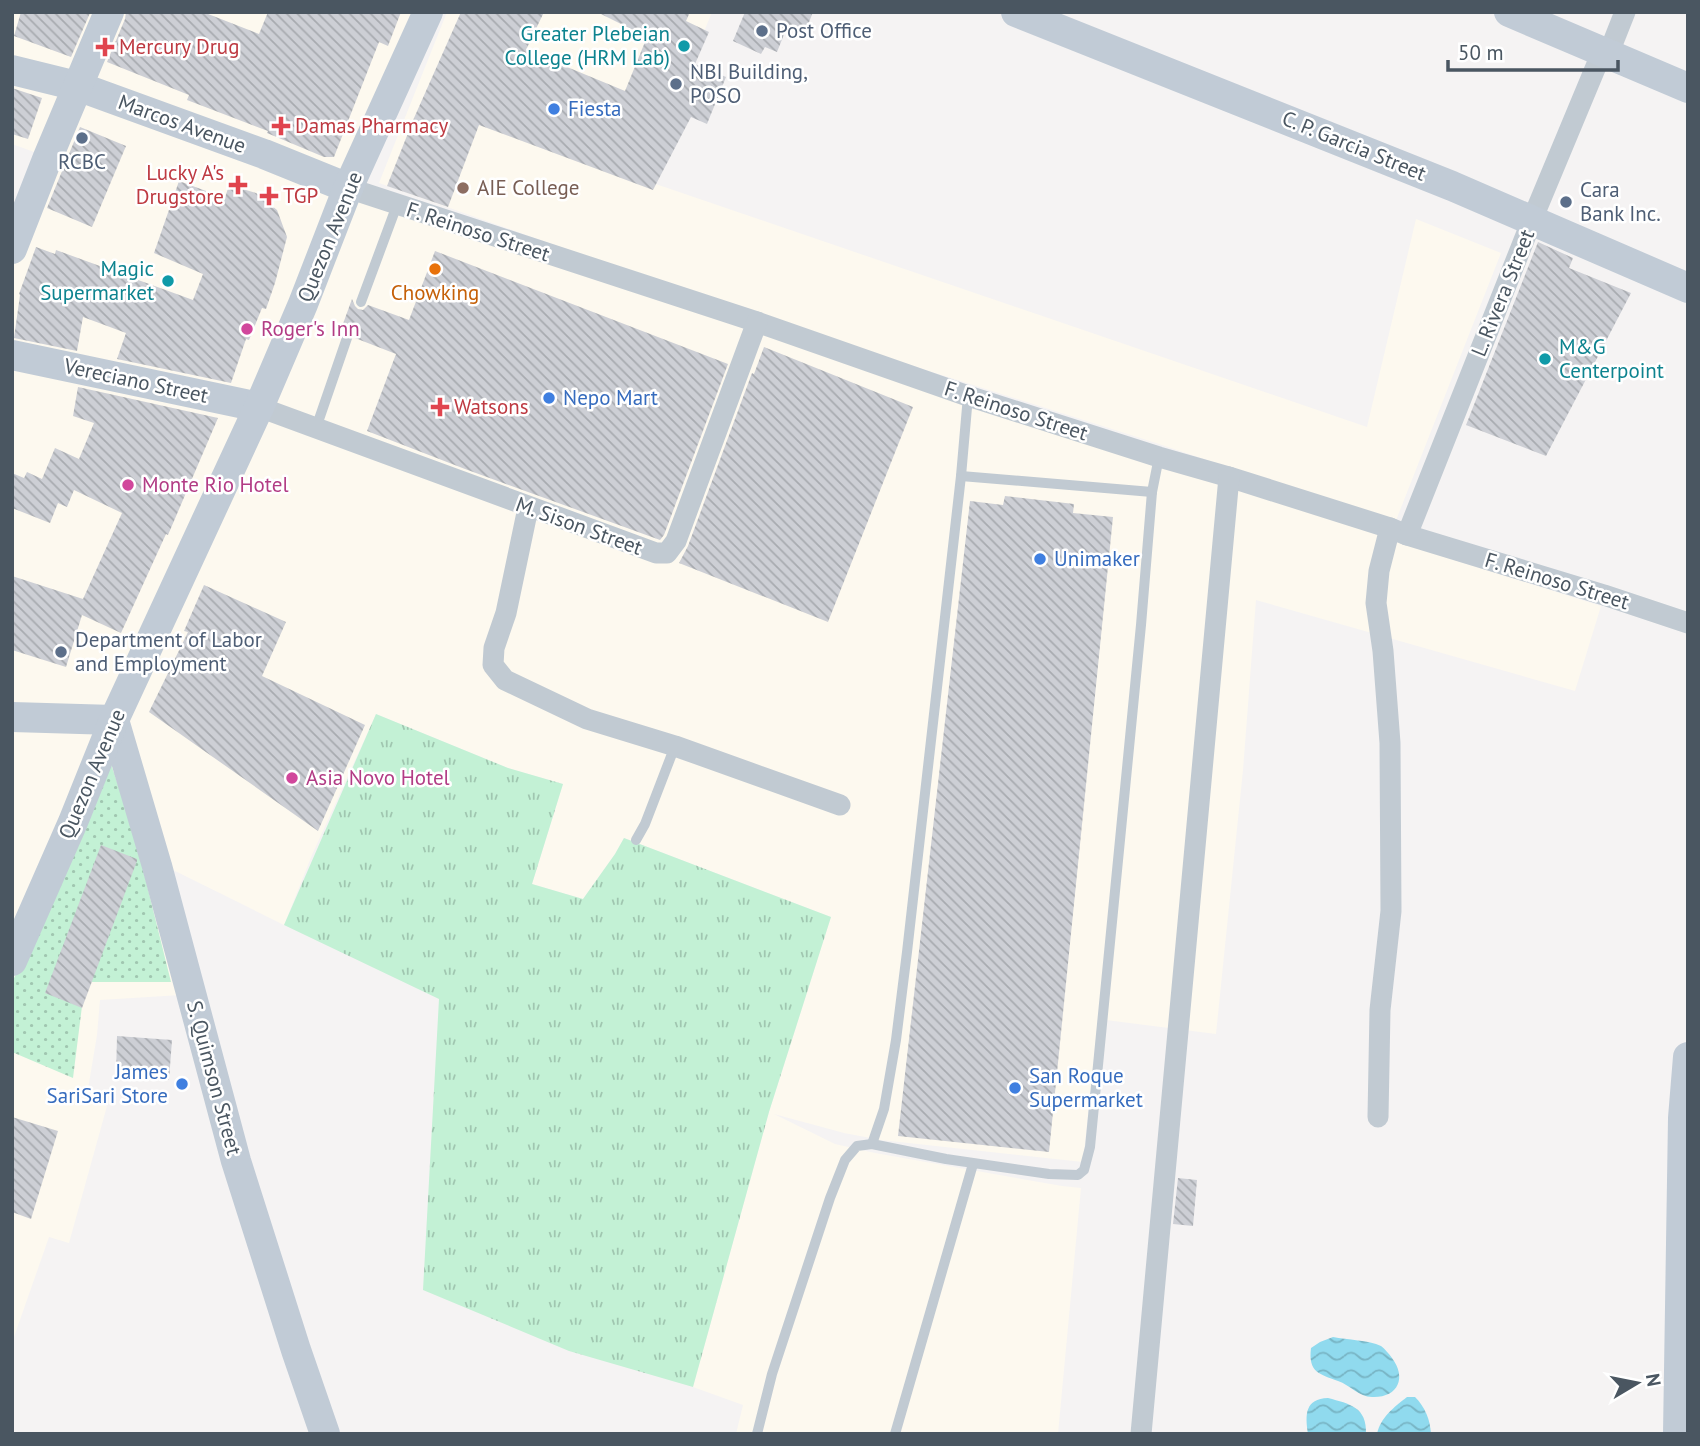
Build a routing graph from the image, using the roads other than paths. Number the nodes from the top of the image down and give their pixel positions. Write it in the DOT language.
graph roads {
  1 [pos="108,12"];
  2 [pos="428,12"];
  3 [pos="1510,12"];
  4 [pos="1625,12"];
  5 [pos="1019,13"];
  6 [pos="1605,53"];
  7 [pos="12,70"];
  8 [pos="77,86"];
  9 [pos="1688,88"];
  10 [pos="348,188"];
  11 [pos="397,205"];
  12 [pos="1532,220"];
  13 [pos="12,249"];
  14 [pos="1688,288"];
  15 [pos="361,302"];
  16 [pos="757,322"];
  17 [pos="348,335"];
  18 [pos="12,355"];
  19 [pos="968,396"];
  20 [pos="259,407"];
  21 [pos="316,428"];
  22 [pos="1159,457"];
  23 [pos="961,476"];
  24 [pos="1229,477"];
  25 [pos="1152,492"];
  26 [pos="528,508"];
  27 [pos="1399,531"];
  28 [pos="1688,623"];
  29 [pos="12,717"];
  30 [pos="114,720"];
  31 [pos="675,746"];
  32 [pos="840,805"];
  33 [pos="636,840"];
  34 [pos="12,961"];
  35 [pos="1688,1057"];
  36 [pos="1378,1116"];
  37 [pos="872,1144"];
  38 [pos="973,1164"];
  39 [pos="326,1434"];
  40 [pos="757,1434"];
  41 [pos="895,1434"];
  42 [pos="1141,1434"];
  43 [pos="1678,1434"];
  1 -- 8 [label="street"];
  2 -- 10 [label="street, Quezon Avenue"];
  3 -- 6 [label="street"];
  4 -- 6 [label="street, L. Rivera Street"];
  5 -- 12 [label="street, C. P. Garcia Street"];
  6 -- 9 [label="street"];
  6 -- 12 [label="street, L. Rivera Street"];
  7 -- 8 [label="street, Marcos Avenue"];
  8 -- 10 [label="street, Marcos Avenue"];
  8 -- 13 [label="street"];
  10 -- 11 [label="street, F. Reinoso Street"];
  10 -- 20 [label="street, Quezon Avenue"];
  11 -- 15 [label="lane"];
  11 -- 16 [label="street, F. Reinoso Street"];
  12 -- 14 [label="street, C. P. Garcia Street"];
  12 -- 27 [label="street, L. Rivera Street"];
  16 -- 19 [label="street, F. Reinoso Street"];
  16 -- 26 [label="street, M. Sison Street"];
  17 -- 21 [label="lane"];
  18 -- 20 [label="street, Vereciano Street"];
  19 -- 22 [label="street, F. Reinoso Street"];
  19 -- 23 [label="lane"];
  20 -- 21 [label="street, M. Sison Street"];
  20 -- 30 [label="street, Quezon Avenue"];
  21 -- 26 [label="street, M. Sison Street"];
  22 -- 24 [label="street, F. Reinoso Street"];
  22 -- 25 [label="lane"];
  23 -- 25 [label="lane"];
  23 -- 37 [label="lane"];
  24 -- 27 [label="street, F. Reinoso Street"];
  24 -- 42 [label="street"];
  25 -- 38 [label="lane"];
  26 -- 31 [label="street"];
  27 -- 28 [label="street, F. Reinoso Street"];
  27 -- 36 [label="street, L. Rivera Street"];
  29 -- 30 [label="street"];
  30 -- 34 [label="street, Quezon Avenue"];
  30 -- 39 [label="street, S. Quimson Street"];
  31 -- 32 [label="street"];
  31 -- 33 [label="lane"];
  35 -- 43 [label="street"];
  37 -- 38 [label="lane"];
  37 -- 40 [label="lane"];
  38 -- 41 [label="lane"];
}
